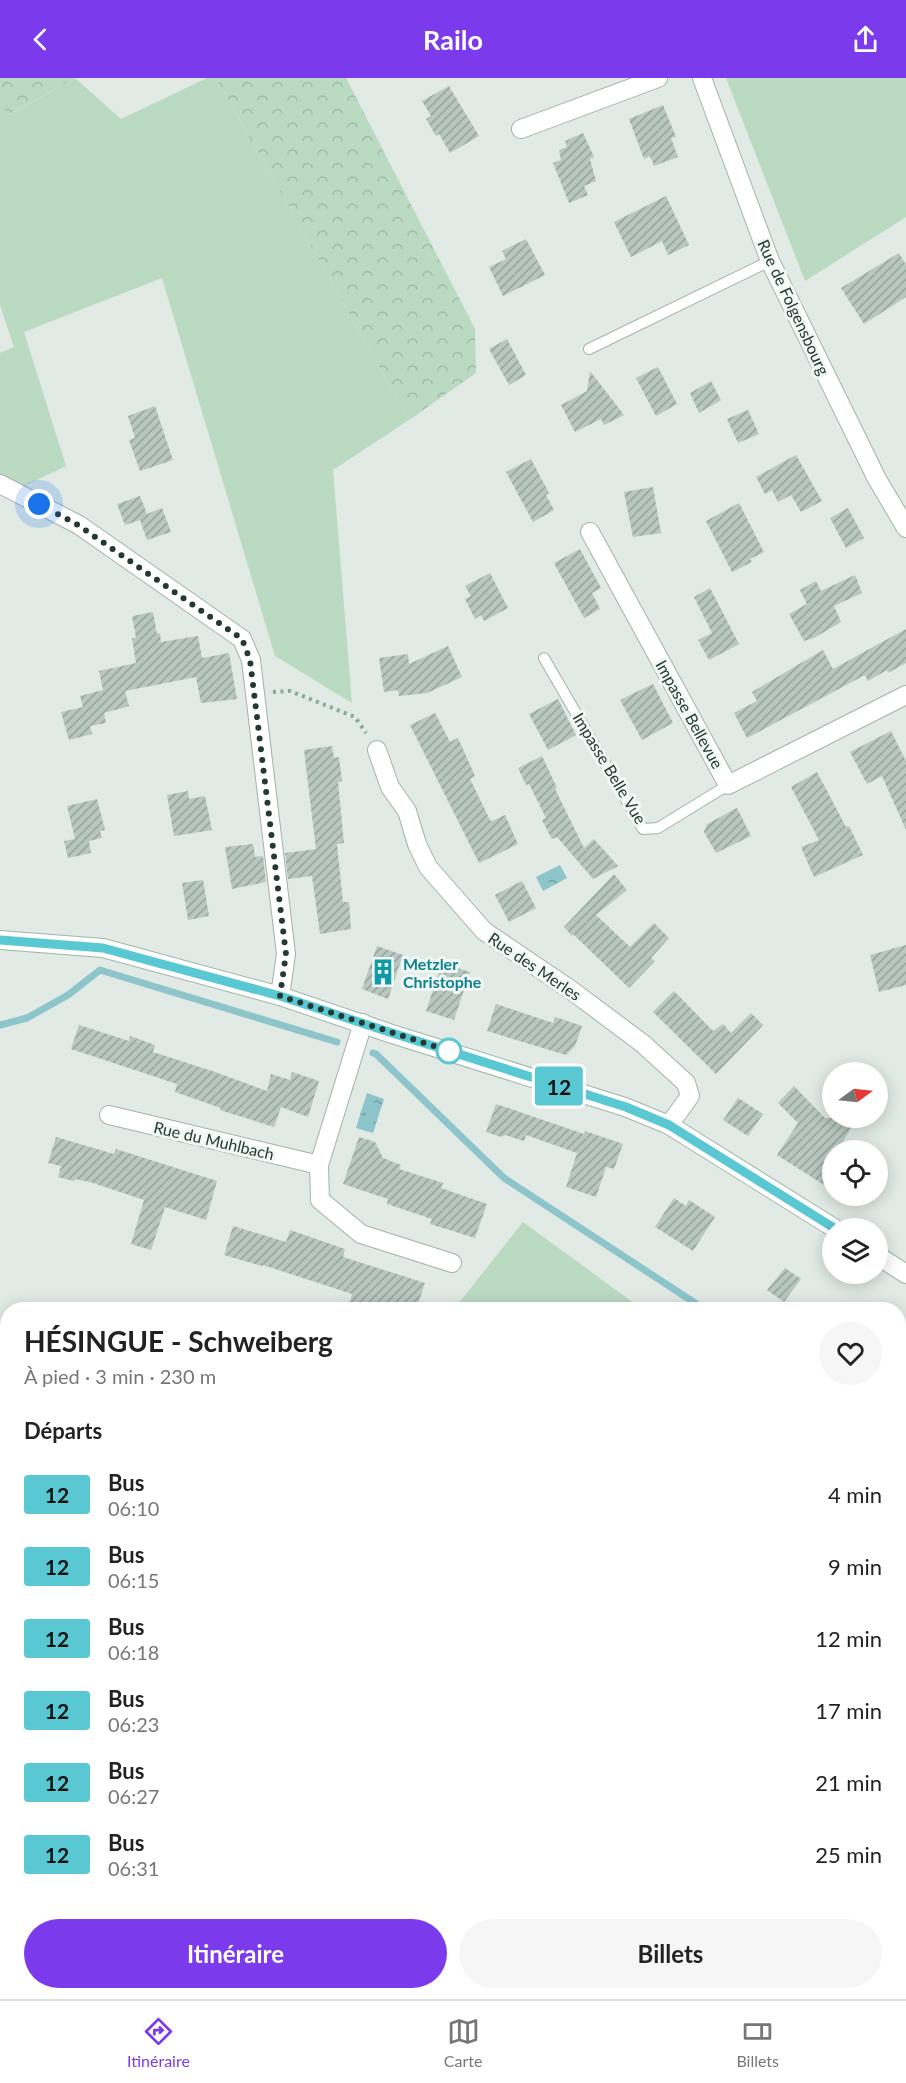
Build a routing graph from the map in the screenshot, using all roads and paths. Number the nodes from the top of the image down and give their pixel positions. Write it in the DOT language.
graph roads {
  1 [pos="658,78"];
  2 [pos="702,78"];
  3 [pos="521,129"];
  4 [pos="770,261"];
  5 [pos="589,349"];
  6 [pos="0,484"];
  7 [pos="906,528"];
  8 [pos="590,532"];
  9 [pos="544,658"];
  10 [pos="255,692"];
  11 [pos="906,695"];
  12 [pos="377,750"];
  13 [pos="728,785"];
  14 [pos="0,940"];
  15 [pos="280,996"];
  16 [pos="363,1023"];
  17 [pos="109,1115"];
  18 [pos="669,1125"];
  19 [pos="319,1165"];
  20 [pos="822,1221"];
  21 [pos="888,1262"];
  22 [pos="452,1263"];
  23 [pos="906,1274"];
  1 -- 3 [label="street"];
  2 -- 4 [label="street, Rue de Folgensbourg"];
  4 -- 5 [label="lane"];
  4 -- 7 [label="street, Rue de Folgensbourg"];
  6 -- 10 [label="street"];
  8 -- 13 [label="street, Impasse Bellevue"];
  9 -- 13 [label="lane, Impasse Belle Vue"];
  10 -- 12 [label="path"];
  10 -- 15 [label="street"];
  11 -- 13 [label="street, Impasse Bellevue"];
  12 -- 18 [label="street, Rue des Merles"];
  14 -- 15 [label="street"];
  15 -- 16 [label="street"];
  16 -- 18 [label="street"];
  16 -- 19 [label="street"];
  17 -- 19 [label="street, Rue du Muhlbach"];
  18 -- 20 [label="street"];
  19 -- 22 [label="street"];
  21 -- 23 [label="street"];
}
